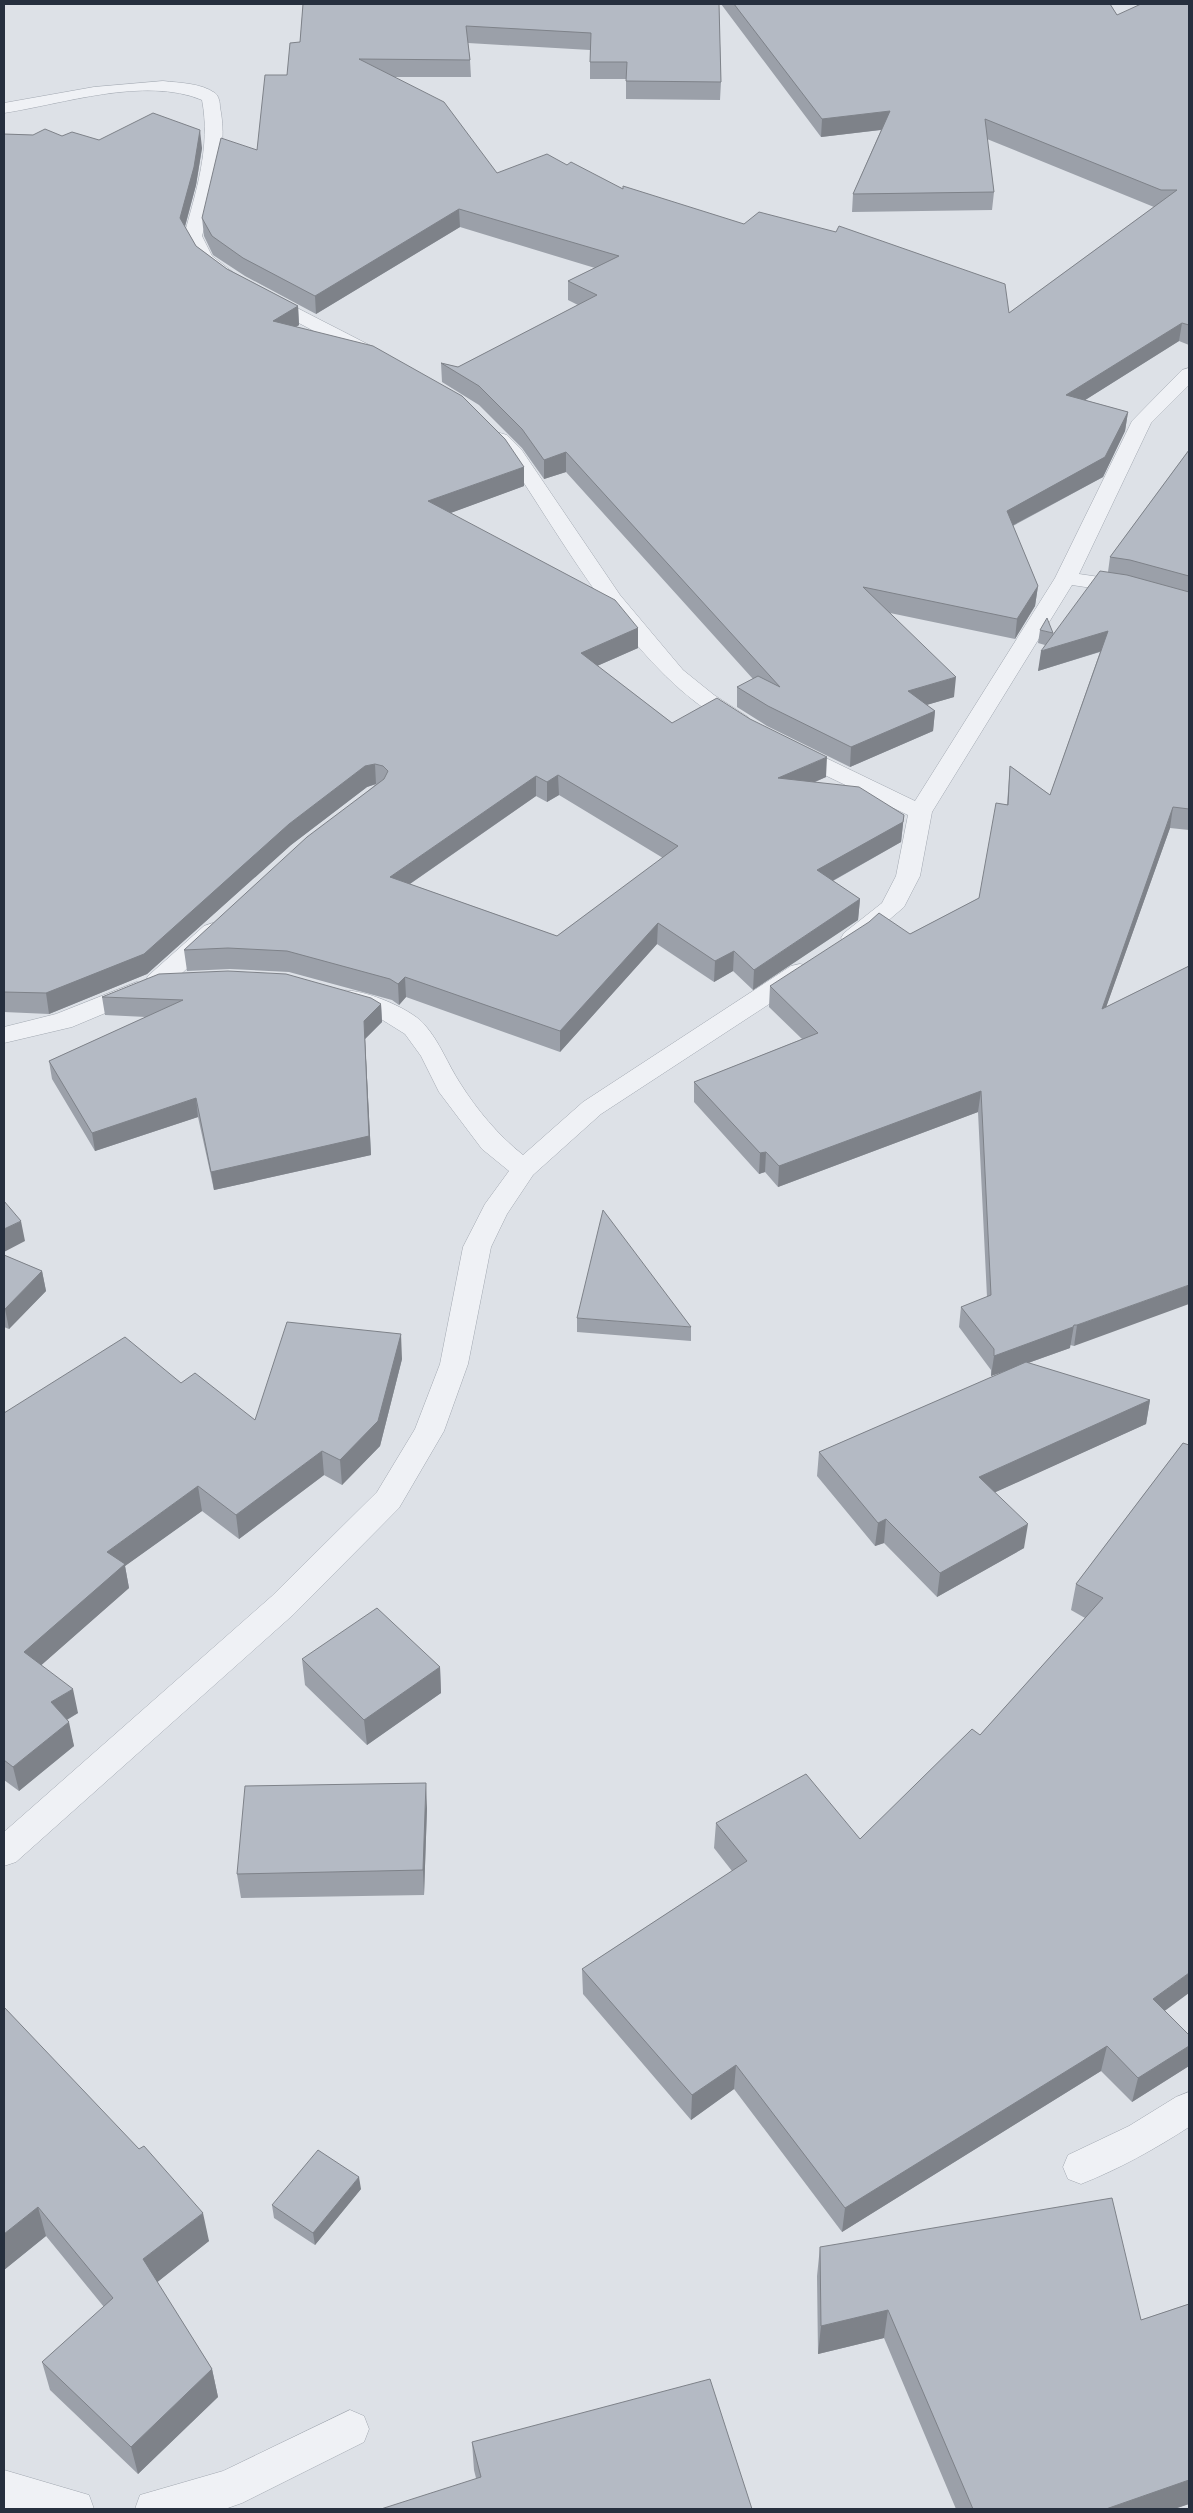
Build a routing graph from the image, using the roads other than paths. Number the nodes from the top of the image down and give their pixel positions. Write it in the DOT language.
graph roads {
  1 [pos="4,108"];
  2 [pos="387,362"];
  3 [pos="1189,374"];
  4 [pos="490,428"];
  5 [pos="1066,578"];
  6 [pos="1189,605"];
  7 [pos="920,812"];
  8 [pos="227,918"];
  9 [pos="194,980"];
  10 [pos="157,982"];
  11 [pos="324,991"];
  12 [pos="4,1036"];
  13 [pos="524,1169"];
  14 [pos="4,1852"];
  15 [pos="1189,2108"];
  16 [pos="1081,2168"];
  17 [pos="350,2429"];
  18 [pos="4,2489"];
  19 [pos="75,2509"];
  20 [pos="154,2509"];
  1 -- 2 [label="street"];
  3 -- 5 [label="street"];
  4 -- 7 [label="street"];
  5 -- 6 [label="street"];
  5 -- 7 [label="street"];
  7 -- 13 [label="street"];
  8 -- 10 [label="street"];
  9 -- 10 [label="street"];
  10 -- 12 [label="street"];
  11 -- 13 [label="street"];
  13 -- 14 [label="street"];
  15 -- 16 [label="street"];
  17 -- 20 [label="street"];
  18 -- 19 [label="street"];
}
